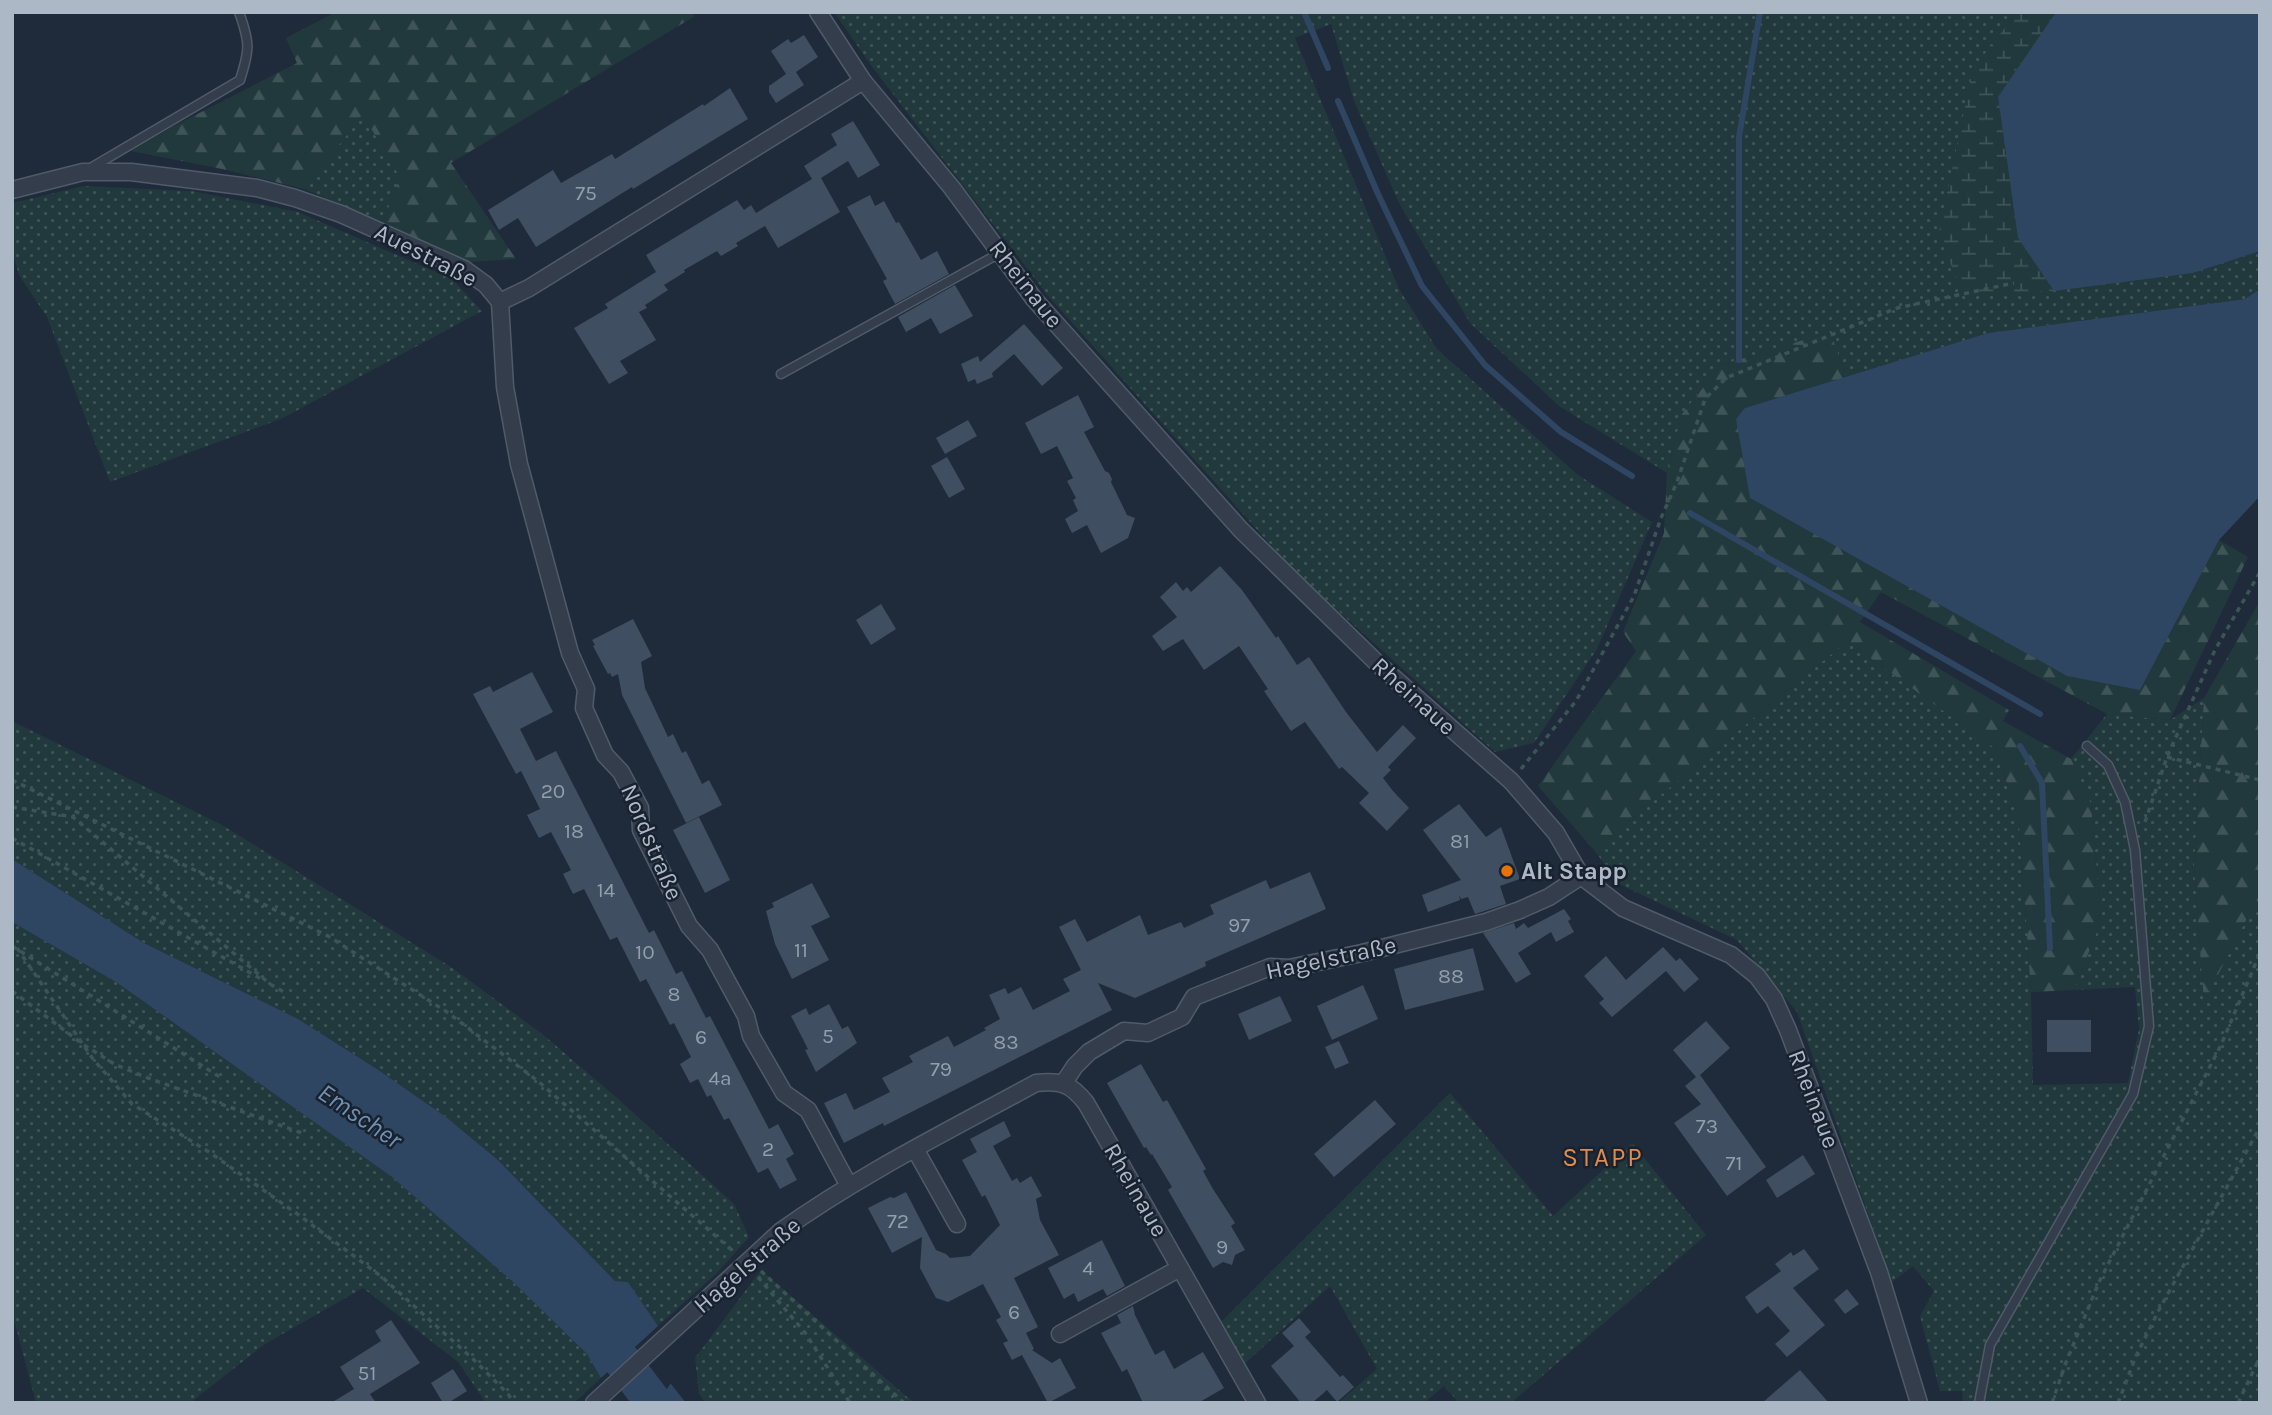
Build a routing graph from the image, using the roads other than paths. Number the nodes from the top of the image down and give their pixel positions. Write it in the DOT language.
graph roads {
  1 [pos="239,12"];
  2 [pos="818,12"];
  3 [pos="863,81"];
  4 [pos="83,172"];
  5 [pos="12,190"];
  6 [pos="1000,253"];
  7 [pos="499,302"];
  8 [pos="781,374"];
  9 [pos="2087,746"];
  10 [pos="1581,876"];
  11 [pos="1063,1084"];
  12 [pos="915,1149"];
  13 [pos="849,1186"];
  14 [pos="957,1224"];
  15 [pos="1180,1268"];
  16 [pos="1060,1334"];
  17 [pos="594,1403"];
  18 [pos="1256,1403"];
  19 [pos="1919,1403"];
  20 [pos="1979,1403"];
  1 -- 4 [label="lane"];
  2 -- 3 [label="street, Rheinaue"];
  3 -- 6 [label="street, Rheinaue"];
  3 -- 7 [label="street, Auestraße"];
  4 -- 5 [label="street, Auestraße"];
  4 -- 7 [label="street, Auestraße"];
  6 -- 8 [label="lane"];
  6 -- 10 [label="street, Rheinaue"];
  7 -- 13 [label="street, Nordstraße"];
  9 -- 20 [label="lane"];
  10 -- 11 [label="street, Hagelstraße"];
  10 -- 19 [label="street, Rheinaue"];
  11 -- 12 [label="street, Hagelstraße"];
  11 -- 15 [label="street, Rheinaue"];
  12 -- 13 [label="street, Hagelstraße"];
  12 -- 14 [label="street"];
  13 -- 17 [label="street, Hagelstraße"];
  15 -- 16 [label="street"];
  15 -- 18 [label="street, Rheinaue"];
}
